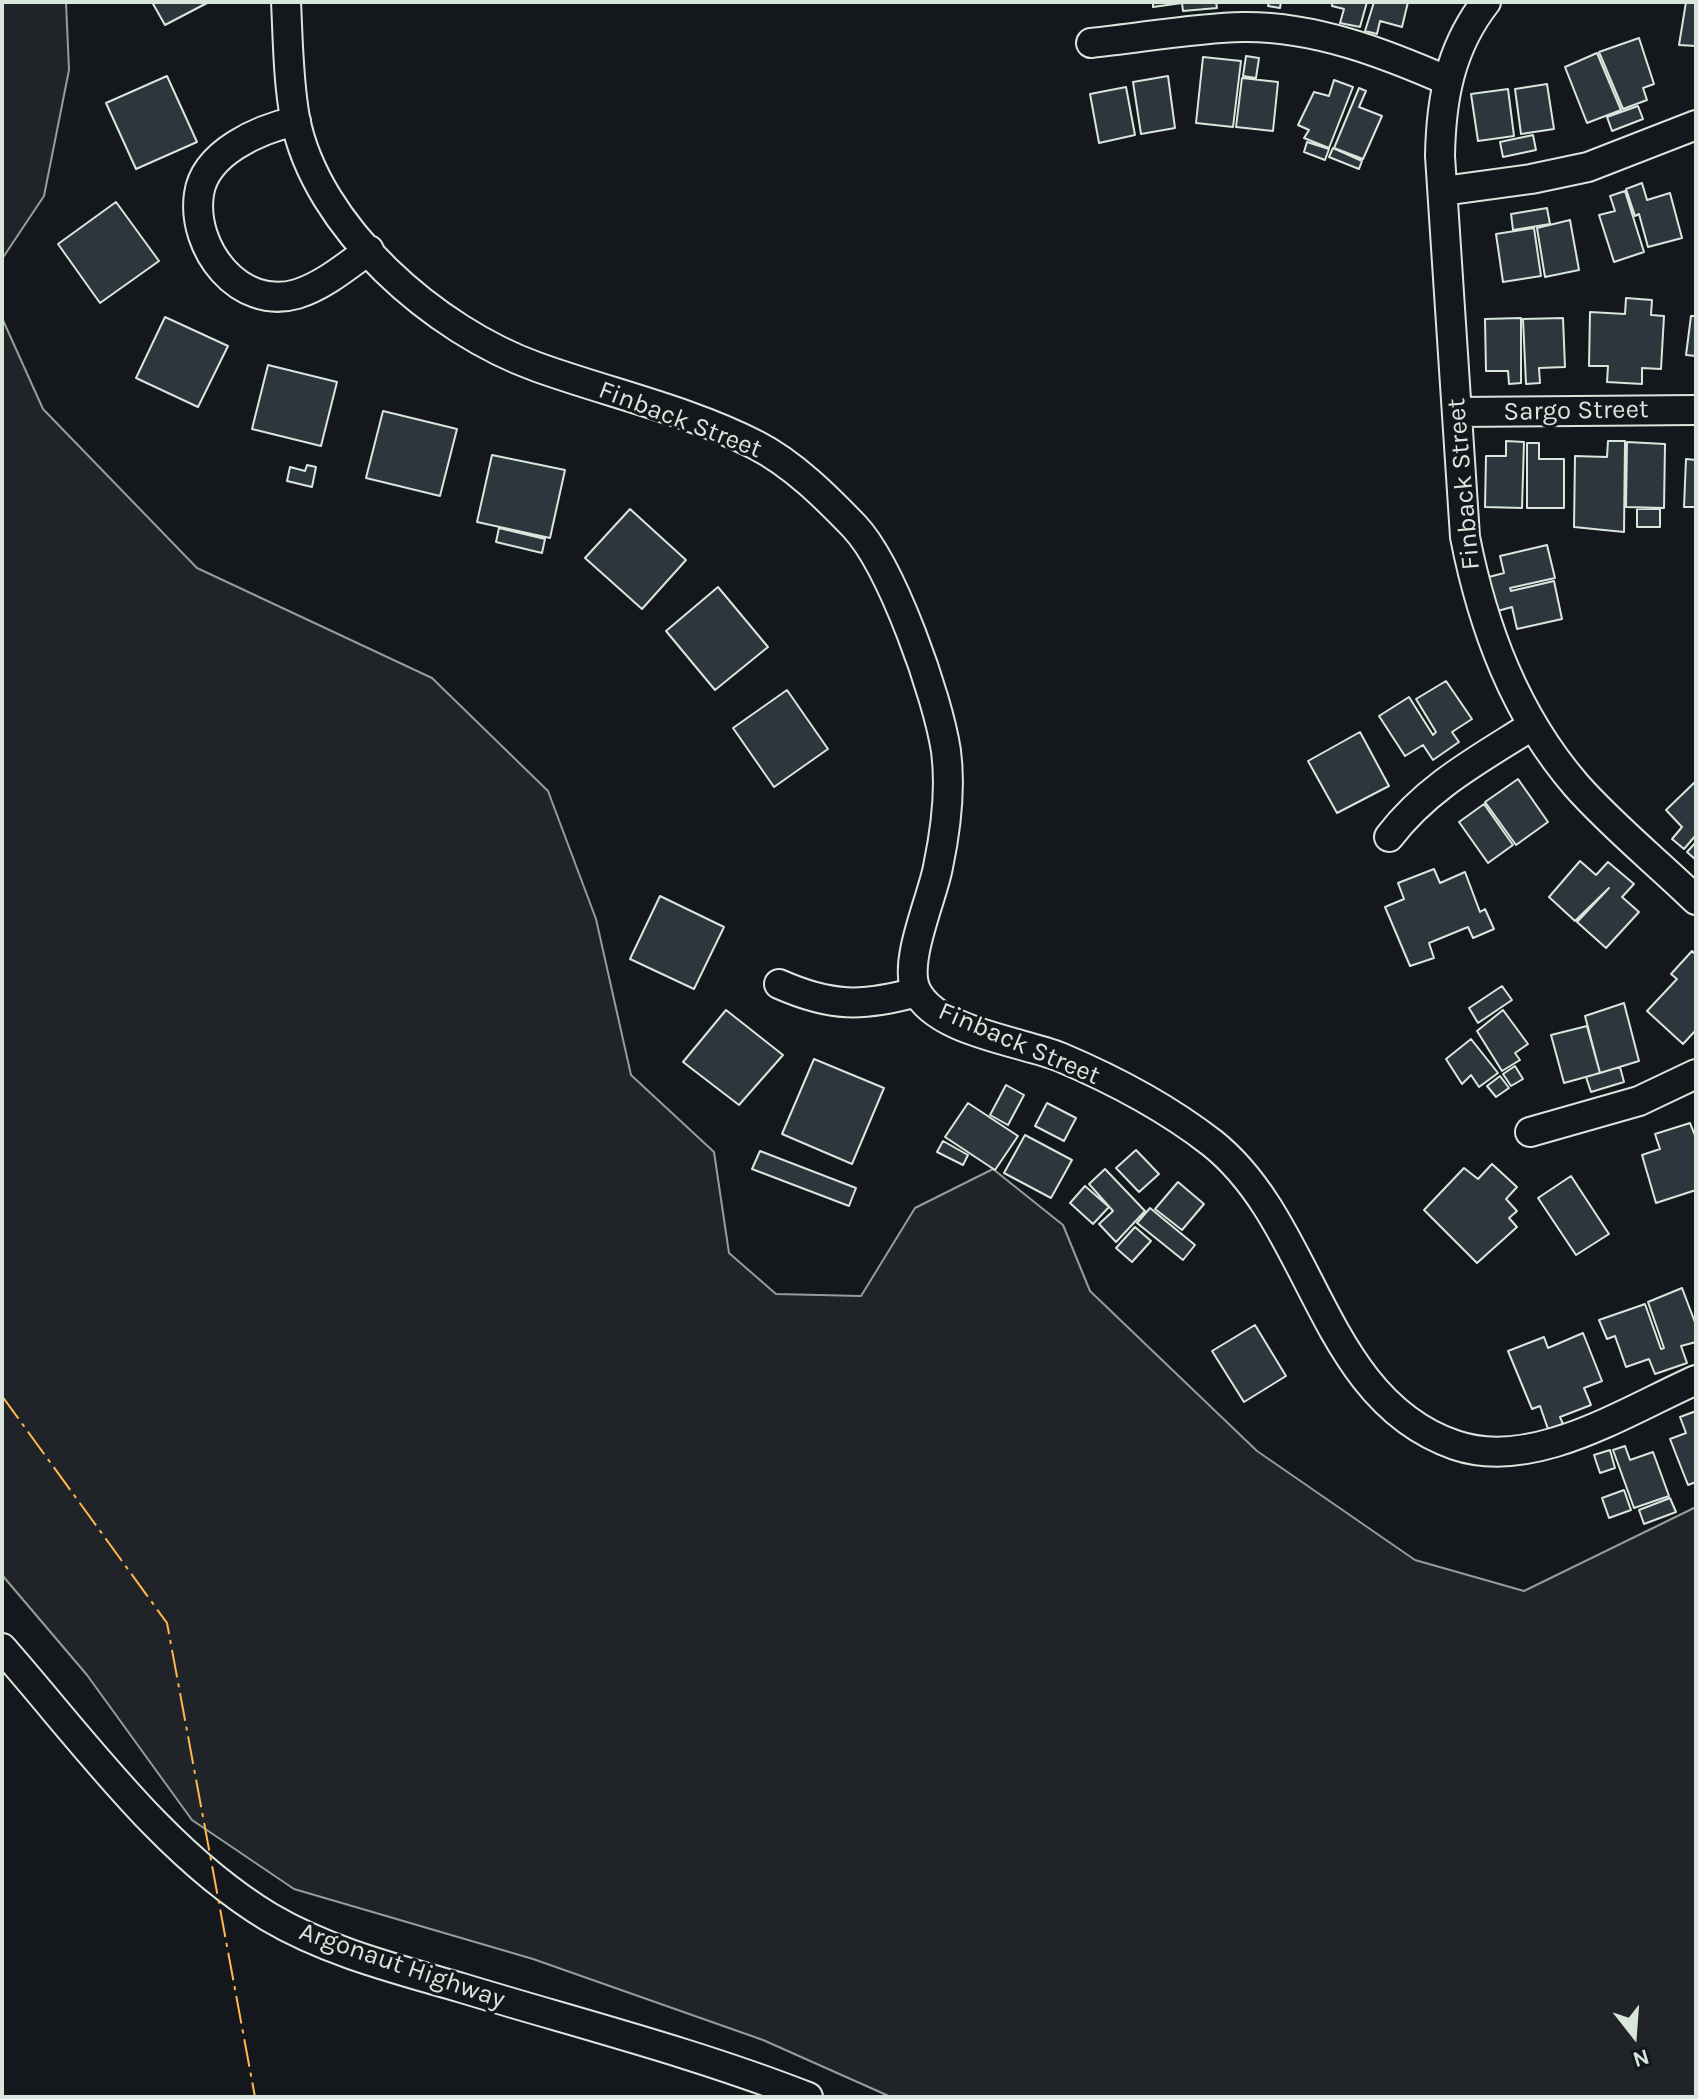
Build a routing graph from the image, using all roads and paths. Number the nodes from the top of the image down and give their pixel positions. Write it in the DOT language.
graph roads {
  1 [pos="286,2"];
  2 [pos="1486,2"];
  3 [pos="1091,43"];
  4 [pos="1448,81"];
  5 [pos="296,121"];
  6 [pos="1696,125"];
  7 [pos="1443,191"];
  8 [pos="369,250"];
  9 [pos="1696,410"];
  10 [pos="1457,412"];
  11 [pos="1533,725"];
  12 [pos="1389,837"];
  13 [pos="1696,900"];
  14 [pos="779,984"];
  15 [pos="917,992"];
  16 [pos="1696,1074"];
  17 [pos="1530,1132"];
  18 [pos="1696,1380"];
  19 [pos="2,1648"];
  20 [pos="808,2097"];
  1 -- 5 [label="street, Finback Street"];
  2 -- 4 [label="street, Finback Street"];
  3 -- 4 [label="street"];
  4 -- 7 [label="street, Finback Street"];
  5 -- 8 [label="street, Finback Street"];
  5 -- 8 [label="street"];
  6 -- 7 [label="street"];
  7 -- 10 [label="street, Finback Street"];
  8 -- 15 [label="street, Finback Street"];
  9 -- 10 [label="street, Sargo Street"];
  10 -- 11 [label="street, Finback Street"];
  11 -- 12 [label="street"];
  11 -- 13 [label="street, Finback Street"];
  14 -- 15 [label="street"];
  15 -- 18 [label="street, Finback Street"];
  16 -- 17 [label="street"];
  19 -- 20 [label="street, Argonaut Highway"];
}
